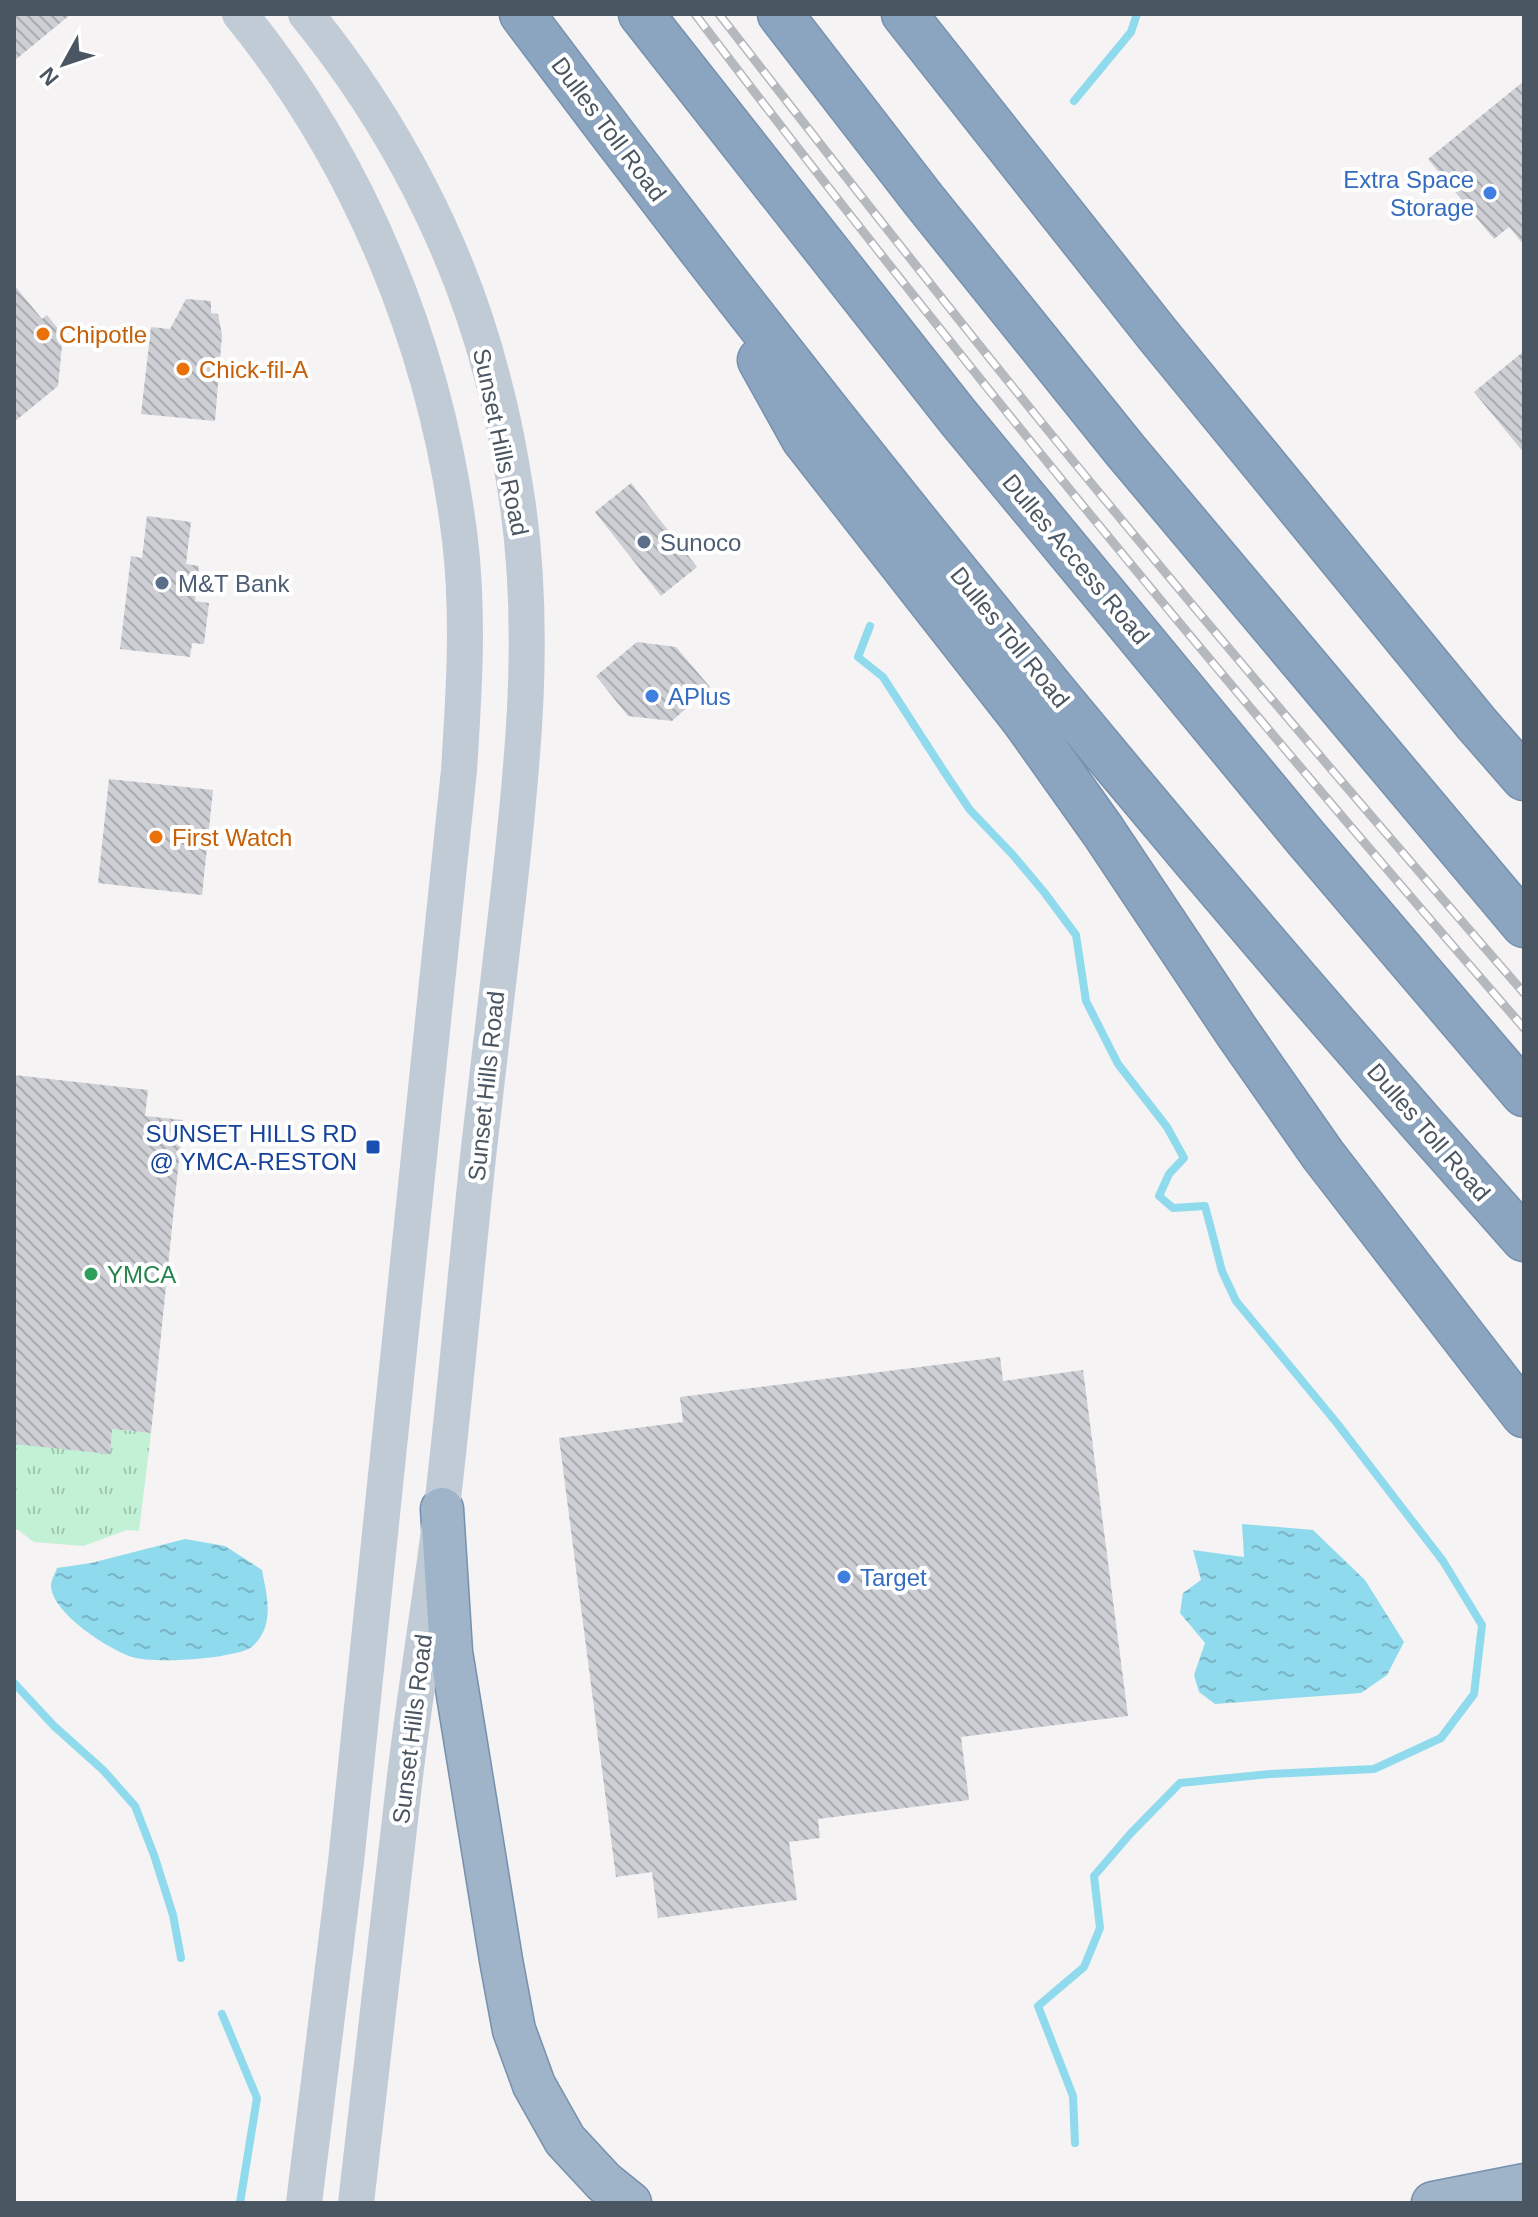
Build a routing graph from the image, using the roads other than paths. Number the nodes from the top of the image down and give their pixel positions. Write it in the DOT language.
graph roads {
  1 [pos="240,14"];
  2 [pos="306,14"];
  3 [pos="522,14"];
  4 [pos="641,14"];
  5 [pos="780,14"];
  6 [pos="904,14"];
  7 [pos="693,239"];
  8 [pos="1476,723"];
  9 [pos="1524,768"];
  10 [pos="1524,778"];
  11 [pos="1524,925"];
  12 [pos="1524,1094"];
  13 [pos="1524,1239"];
  14 [pos="1524,1415"];
  15 [pos="442,1509"];
  16 [pos="1524,2185"];
  17 [pos="304,2203"];
  18 [pos="356,2203"];
  19 [pos="630,2203"];
  20 [pos="1433,2203"];
  1 -- 17 [label="main road, Sunset Hills Road"];
  2 -- 15 [label="main road, Sunset Hills Road"];
  3 -- 7 [label="highway, Dulles Toll Road"];
  4 -- 12 [label="highway, Dulles Access Road"];
  5 -- 11 [label="highway"];
  6 -- 8 [label="highway"];
  7 -- 13 [label="highway, Dulles Toll Road"];
  7 -- 14 [label="highway"];
  8 -- 9 [label="highway"];
  8 -- 10 [label="highway"];
  15 -- 18 [label="main road, Sunset Hills Road"];
  15 -- 19 [label="highway"];
  16 -- 20 [label="highway"];
}
